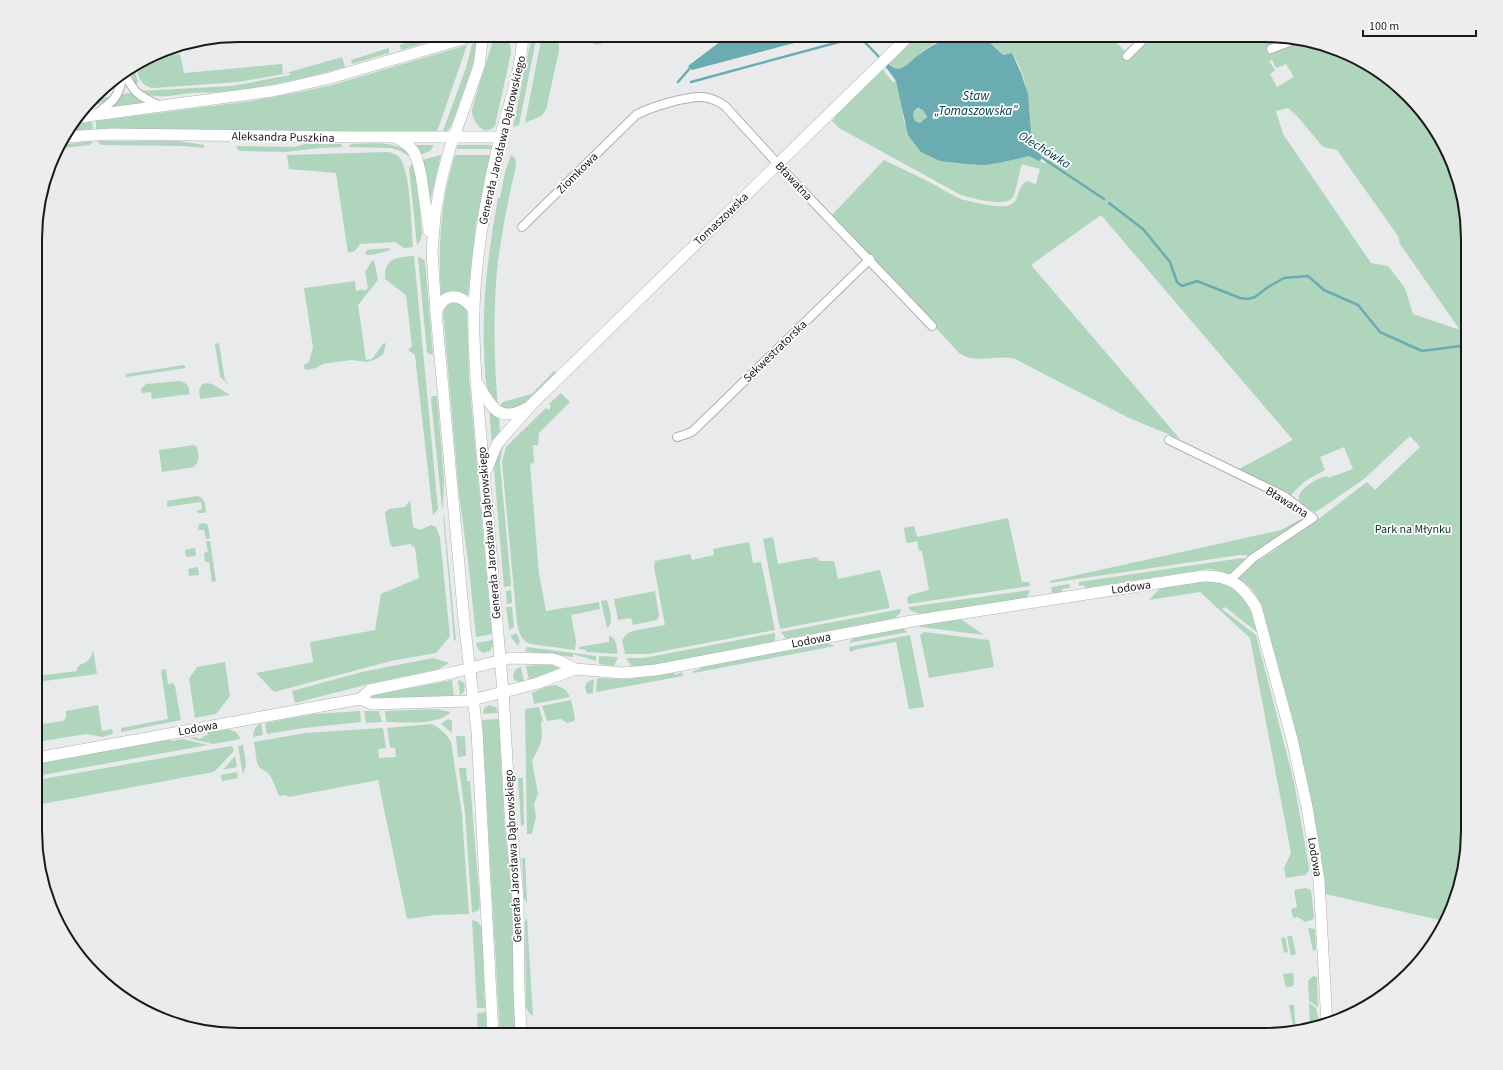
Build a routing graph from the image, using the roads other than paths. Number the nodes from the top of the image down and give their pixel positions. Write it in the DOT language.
graph roads {
  1 [pos="452,42"];
  2 [pos="482,42"];
  3 [pos="522,42"];
  4 [pos="903,42"];
  5 [pos="1141,42"];
  6 [pos="1287,44"];
  7 [pos="1271,49"];
  8 [pos="1127,56"];
  9 [pos="126,78"];
  10 [pos="122,81"];
  11 [pos="161,107"];
  12 [pos="93,116"];
  13 [pos="85,117"];
  14 [pos="632,118"];
  15 [pos="70,138"];
  16 [pos="396,138"];
  17 [pos="454,138"];
  18 [pos="501,138"];
  19 [pos="778,163"];
  20 [pos="522,227"];
  21 [pos="432,252"];
  22 [pos="870,259"];
  23 [pos="474,310"];
  24 [pos="436,312"];
  25 [pos="932,326"];
  26 [pos="476,381"];
  27 [pos="533,403"];
  28 [pos="677,437"];
  29 [pos="1169,440"];
  30 [pos="484,475"];
  31 [pos="1230,580"];
  32 [pos="501,660"];
  33 [pos="470,668"];
  34 [pos="575,670"];
  35 [pos="503,692"];
  36 [pos="360,699"];
  37 [pos="474,700"];
  38 [pos="42,757"];
  39 [pos="1327,1018"];
  40 [pos="493,1028"];
  41 [pos="521,1028"];
  1 -- 11 [label="main road"];
  2 -- 17 [label="main road"];
  3 -- 18 [label="main road, Generała Jarosława Dąbrowskiego"];
  4 -- 19 [label="main road, Tomaszowska"];
  5 -- 8 [label="street"];
  6 -- 7 [label="street"];
  9 -- 11 [label="street"];
  10 -- 12 [label="street"];
  11 -- 12 [label="main road"];
  12 -- 13 [label="main road"];
  14 -- 19 [label="street, Bławatna"];
  14 -- 20 [label="street, Ziomkowa"];
  15 -- 16 [label="main road, Aleksandra Puszkina"];
  16 -- 17 [label="main road, Aleksandra Puszkina"];
  16 -- 21 [label="main road"];
  17 -- 18 [label="main road, Aleksandra Puszkina"];
  17 -- 21 [label="main road"];
  18 -- 23 [label="main road, Generała Jarosława Dąbrowskiego"];
  19 -- 22 [label="street, Bławatna"];
  19 -- 27 [label="main road, Tomaszowska"];
  21 -- 24 [label="main road"];
  22 -- 25 [label="street, Bławatna"];
  22 -- 28 [label="street, Sekwestratorska"];
  23 -- 24 [label="main road"];
  23 -- 26 [label="main road, Generała Jarosława Dąbrowskiego"];
  24 -- 33 [label="main road"];
  26 -- 27 [label="main road, Tomaszowska"];
  26 -- 30 [label="main road, Generała Jarosława Dąbrowskiego"];
  27 -- 30 [label="main road, Tomaszowska"];
  29 -- 31 [label="street, Bławatna"];
  30 -- 32 [label="main road, Generała Jarosława Dąbrowskiego"];
  31 -- 34 [label="main road, Lodowa"];
  31 -- 39 [label="main road, Lodowa"];
  32 -- 33 [label="main road, Lodowa"];
  32 -- 34 [label="main road, Lodowa"];
  32 -- 35 [label="main road, Generała Jarosława Dąbrowskiego"];
  33 -- 36 [label="main road, Lodowa"];
  33 -- 37 [label="main road"];
  34 -- 35 [label="main road, Lodowa"];
  35 -- 37 [label="main road, Lodowa"];
  35 -- 41 [label="main road, Generała Jarosława Dąbrowskiego"];
  36 -- 37 [label="main road, Lodowa"];
  36 -- 38 [label="main road, Lodowa"];
  37 -- 40 [label="main road"];
}
